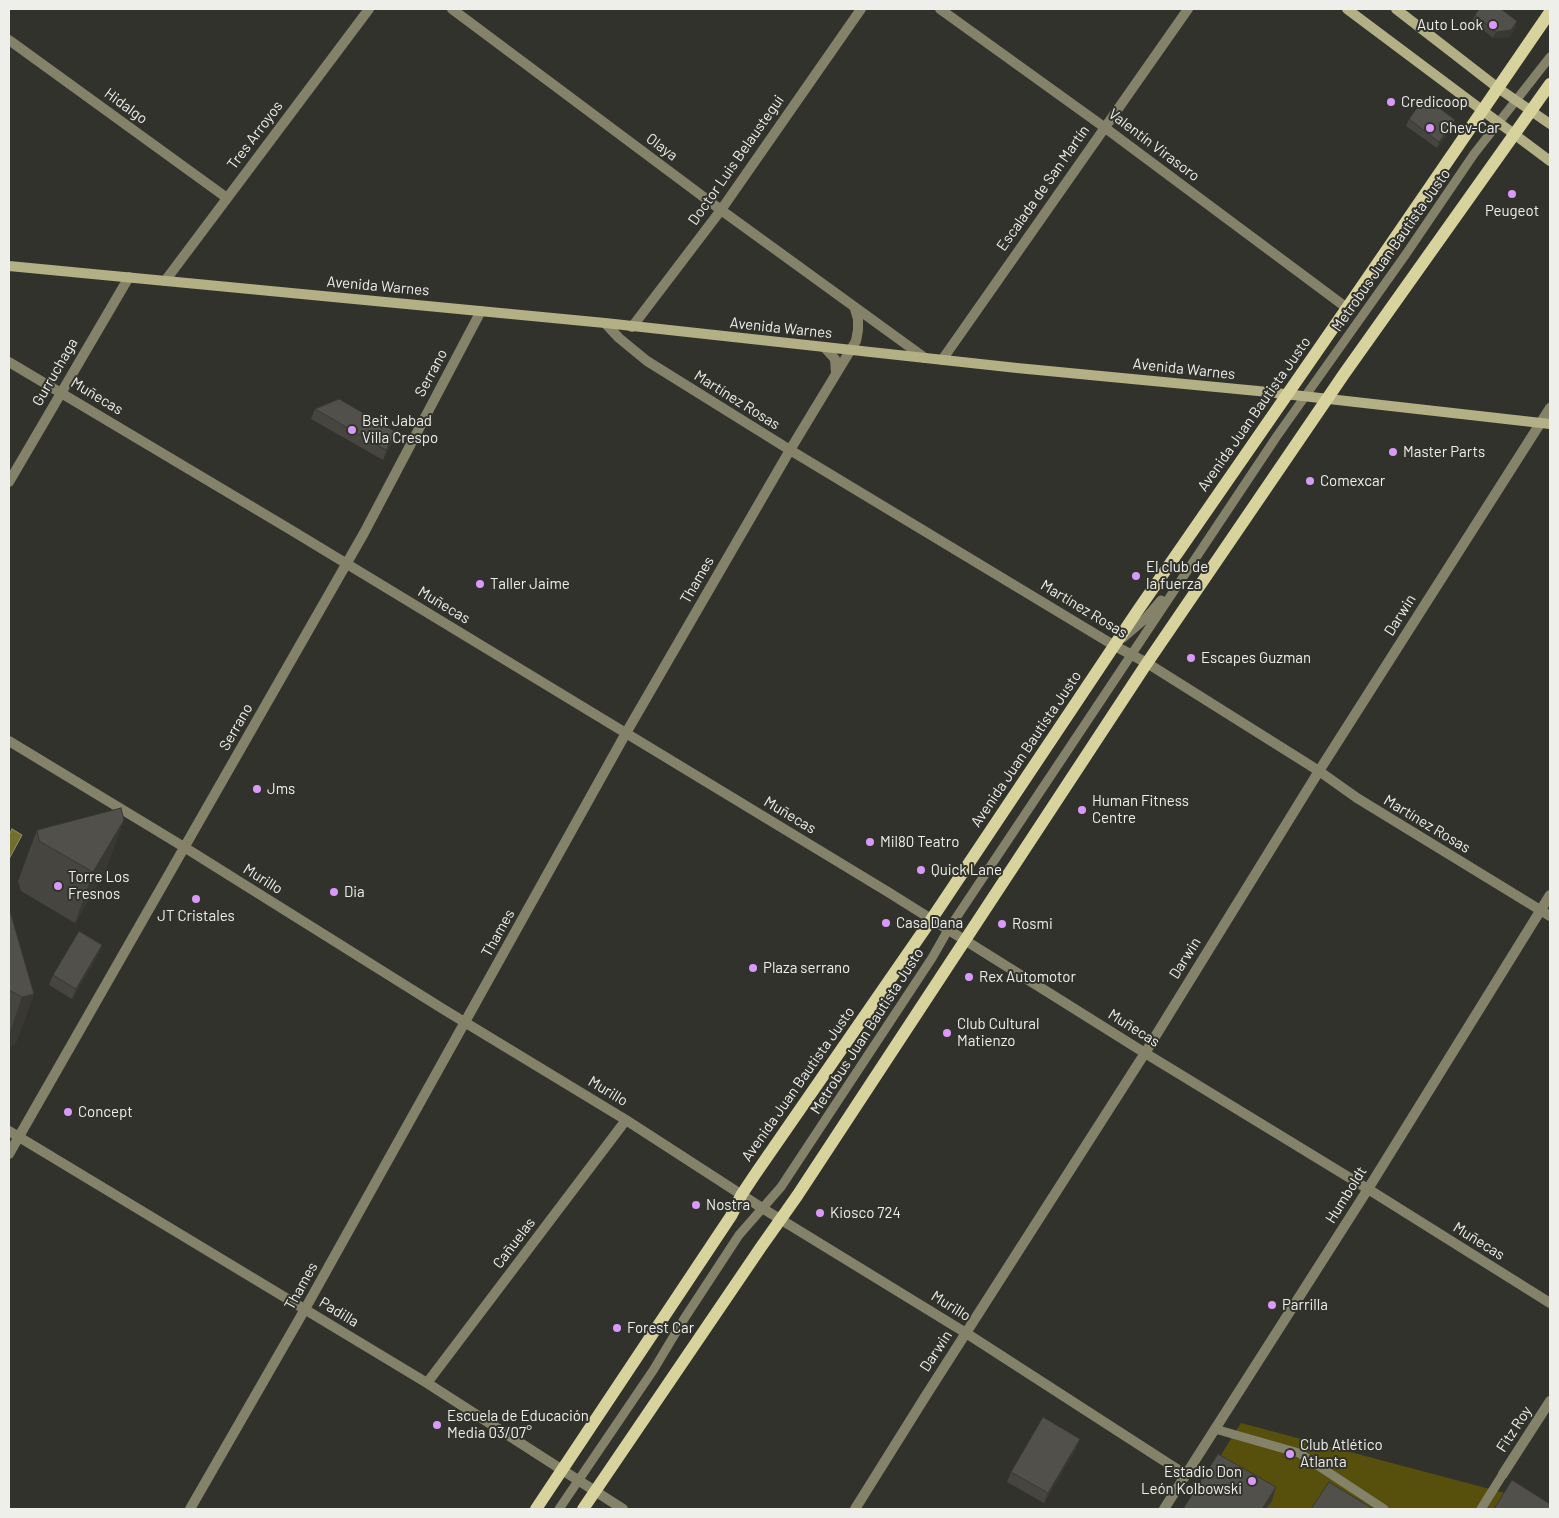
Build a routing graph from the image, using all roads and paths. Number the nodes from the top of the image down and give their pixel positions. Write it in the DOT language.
graph roads {
  1 [pos="369,9"];
  2 [pos="452,9"];
  3 [pos="861,9"];
  4 [pos="940,9"];
  5 [pos="1188,9"];
  6 [pos="1347,9"];
  7 [pos="1396,9"];
  8 [pos="1550,12"];
  9 [pos="9,40"];
  10 [pos="1550,56"];
  11 [pos="1550,84"];
  12 [pos="1498,88"];
  13 [pos="1515,100"];
  14 [pos="1483,110"];
  15 [pos="1531,111"];
  16 [pos="1499,122"];
  17 [pos="1550,124"];
  18 [pos="1104,127"];
  19 [pos="1515,134"];
  20 [pos="1550,161"];
  21 [pos="227,198"];
  22 [pos="720,210"];
  23 [pos="9,266"];
  24 [pos="129,277"];
  25 [pos="166,281"];
  26 [pos="1347,308"];
  27 [pos="855,309"];
  28 [pos="481,311"];
  29 [pos="605,323"];
  30 [pos="632,326"];
  31 [pos="826,348"];
  32 [pos="850,350"];
  33 [pos="924,358"];
  34 [pos="942,360"];
  35 [pos="9,362"];
  36 [pos="836,373"];
  37 [pos="61,392"];
  38 [pos="1287,394"];
  39 [pos="1305,396"];
  40 [pos="1327,399"];
  41 [pos="1550,408"];
  42 [pos="1545,424"];
  43 [pos="790,450"];
  44 [pos="9,482"];
  45 [pos="1192,563"];
  46 [pos="346,564"];
  47 [pos="1115,646"];
  48 [pos="1131,654"];
  49 [pos="1147,663"];
  50 [pos="626,733"];
  51 [pos="9,741"];
  52 [pos="1320,771"];
  53 [pos="184,848"];
  54 [pos="1550,895"];
  55 [pos="1540,910"];
  56 [pos="1550,916"];
  57 [pos="931,920"];
  58 [pos="948,930"];
  59 [pos="966,940"];
  60 [pos="466,1023"];
  61 [pos="1144,1052"];
  62 [pos="626,1120"];
  63 [pos="9,1130"];
  64 [pos="19,1137"];
  65 [pos="9,1154"];
  66 [pos="1368,1188"];
  67 [pos="742,1194"];
  68 [pos="762,1208"];
  69 [pos="782,1218"];
  70 [pos="1550,1303"];
  71 [pos="305,1309"];
  72 [pos="966,1333"];
  73 [pos="427,1383"];
  74 [pos="1550,1401"];
  75 [pos="1215,1429"];
  76 [pos="562,1471"];
  77 [pos="1503,1474"];
  78 [pos="1186,1475"];
  79 [pos="578,1482"];
  80 [pos="595,1492"];
  81 [pos="190,1509"];
  82 [pos="536,1509"];
  83 [pos="559,1509"];
  84 [pos="583,1509"];
  85 [pos="623,1509"];
  86 [pos="855,1509"];
  87 [pos="1164,1509"];
  88 [pos="1384,1509"];
  89 [pos="1481,1509"];
  1 -- 21 [label="street, Tres Arroyos"];
  2 -- 22 [label="street, Olaya"];
  3 -- 22 [label="street, Doctor Luis Belaustegui"];
  4 -- 18 [label="street, Valentín Virasoro"];
  5 -- 18 [label="street, Escalada de San Martín"];
  6 -- 14 [label="main road"];
  7 -- 12 [label="main road"];
  8 -- 12 [label="main road, Avenida Juan Bautista Justo"];
  9 -- 21 [label="street, Hidalgo"];
  10 -- 13 [label="lane, Metrobus Juan Bautista Justo"];
  11 -- 15 [label="main road"];
  12 -- 13 [label="main road"];
  12 -- 14 [label="main road, Avenida Juan Bautista Justo"];
  13 -- 15 [label="main road"];
  13 -- 16 [label="lane, Metrobus Juan Bautista Justo"];
  14 -- 16 [label="main road"];
  14 -- 26 [label="main road, Avenida Juan Bautista Justo"];
  15 -- 17 [label="main road"];
  15 -- 19 [label="main road"];
  16 -- 19 [label="main road"];
  16 -- 39 [label="lane, Metrobus Juan Bautista Justo"];
  18 -- 26 [label="street, Valentín Virasoro"];
  18 -- 34 [label="street, Escalada de San Martín"];
  19 -- 20 [label="main road"];
  19 -- 40 [label="main road"];
  21 -- 25 [label="street, Tres Arroyos"];
  22 -- 27 [label="street, Olaya"];
  22 -- 30 [label="street, Doctor Luis Belaustegui"];
  23 -- 24 [label="main road, Avenida Warnes"];
  24 -- 25 [label="main road, Avenida Warnes"];
  24 -- 37 [label="street, Gurruchaga"];
  25 -- 28 [label="main road, Avenida Warnes"];
  26 -- 38 [label="main road, Avenida Juan Bautista Justo"];
  27 -- 32 [label="street"];
  27 -- 33 [label="street, Olaya"];
  28 -- 29 [label="main road, Avenida Warnes"];
  28 -- 46 [label="street, Serrano"];
  29 -- 30 [label="main road, Avenida Warnes"];
  29 -- 43 [label="street, Martínez Rosas"];
  30 -- 31 [label="main road, Avenida Warnes"];
  31 -- 32 [label="main road, Avenida Warnes"];
  31 -- 36 [label="street"];
  32 -- 33 [label="main road, Avenida Warnes"];
  32 -- 36 [label="street, Thames"];
  33 -- 34 [label="main road, Avenida Warnes"];
  34 -- 38 [label="main road, Avenida Warnes"];
  35 -- 37 [label="street, Muñecas"];
  36 -- 43 [label="street, Thames"];
  37 -- 44 [label="street, Gurruchaga"];
  37 -- 46 [label="street, Muñecas"];
  38 -- 39 [label="main road, Avenida Warnes"];
  38 -- 47 [label="main road, Avenida Juan Bautista Justo"];
  39 -- 40 [label="main road, Avenida Warnes"];
  39 -- 45 [label="lane, Metrobus Juan Bautista Justo"];
  40 -- 42 [label="main road, Avenida Warnes"];
  40 -- 49 [label="main road"];
  41 -- 42 [label="street, Darwin"];
  42 -- 52 [label="street, Darwin"];
  43 -- 47 [label="street, Martínez Rosas"];
  43 -- 50 [label="street, Thames"];
  45 -- 47 [label="lane, Metrobus Juan Bautista Justo"];
  45 -- 48 [label="lane, Metrobus Juan Bautista Justo"];
  46 -- 50 [label="street, Muñecas"];
  46 -- 53 [label="street, Serrano"];
  47 -- 48 [label="street, Martínez Rosas"];
  47 -- 57 [label="main road, Avenida Juan Bautista Justo"];
  48 -- 49 [label="street, Martínez Rosas"];
  48 -- 58 [label="lane, Metrobus Juan Bautista Justo"];
  49 -- 52 [label="street, Martínez Rosas"];
  49 -- 59 [label="main road"];
  50 -- 57 [label="street, Muñecas"];
  50 -- 60 [label="street, Thames"];
  51 -- 53 [label="street, Murillo"];
  52 -- 55 [label="street, Martínez Rosas"];
  52 -- 61 [label="street, Darwin"];
  53 -- 60 [label="street, Murillo"];
  53 -- 64 [label="street, Serrano"];
  54 -- 55 [label="street, Humboldt"];
  55 -- 56 [label="street, Martínez Rosas"];
  55 -- 66 [label="street, Humboldt"];
  57 -- 58 [label="street, Muñecas"];
  57 -- 67 [label="main road, Avenida Juan Bautista Justo"];
  58 -- 59 [label="street, Muñecas"];
  58 -- 68 [label="lane, Metrobus Juan Bautista Justo"];
  59 -- 61 [label="street, Muñecas"];
  59 -- 69 [label="main road"];
  60 -- 62 [label="street, Murillo"];
  60 -- 71 [label="street, Thames"];
  61 -- 66 [label="street, Muñecas"];
  61 -- 72 [label="street, Darwin"];
  62 -- 67 [label="street, Murillo"];
  62 -- 73 [label="street, Cañuelas"];
  63 -- 64 [label="street, Padilla"];
  64 -- 65 [label="street, Serrano"];
  64 -- 71 [label="street, Padilla"];
  66 -- 70 [label="street, Muñecas"];
  66 -- 75 [label="street, Humboldt"];
  67 -- 68 [label="street, Murillo"];
  67 -- 76 [label="main road, Avenida Juan Bautista Justo"];
  68 -- 69 [label="street, Murillo"];
  68 -- 79 [label="lane, Metrobus Juan Bautista Justo"];
  69 -- 72 [label="street, Murillo"];
  69 -- 80 [label="main road"];
  71 -- 73 [label="street, Padilla"];
  71 -- 81 [label="street, Thames"];
  72 -- 78 [label="street, Murillo"];
  72 -- 86 [label="street, Darwin"];
  73 -- 76 [label="street, Padilla"];
  74 -- 77 [label="street, Fitz Roy"];
  75 -- 78 [label="street, Humboldt"];
  75 -- 88 [label="lane"];
  76 -- 79 [label="street, Padilla"];
  76 -- 82 [label="main road, Avenida Juan Bautista Justo"];
  77 -- 89 [label="lane"];
  78 -- 87 [label="street, Humboldt"];
  79 -- 80 [label="street, Padilla"];
  79 -- 83 [label="lane, Metrobus Juan Bautista Justo"];
  80 -- 84 [label="main road"];
  80 -- 85 [label="street, Padilla"];
}
